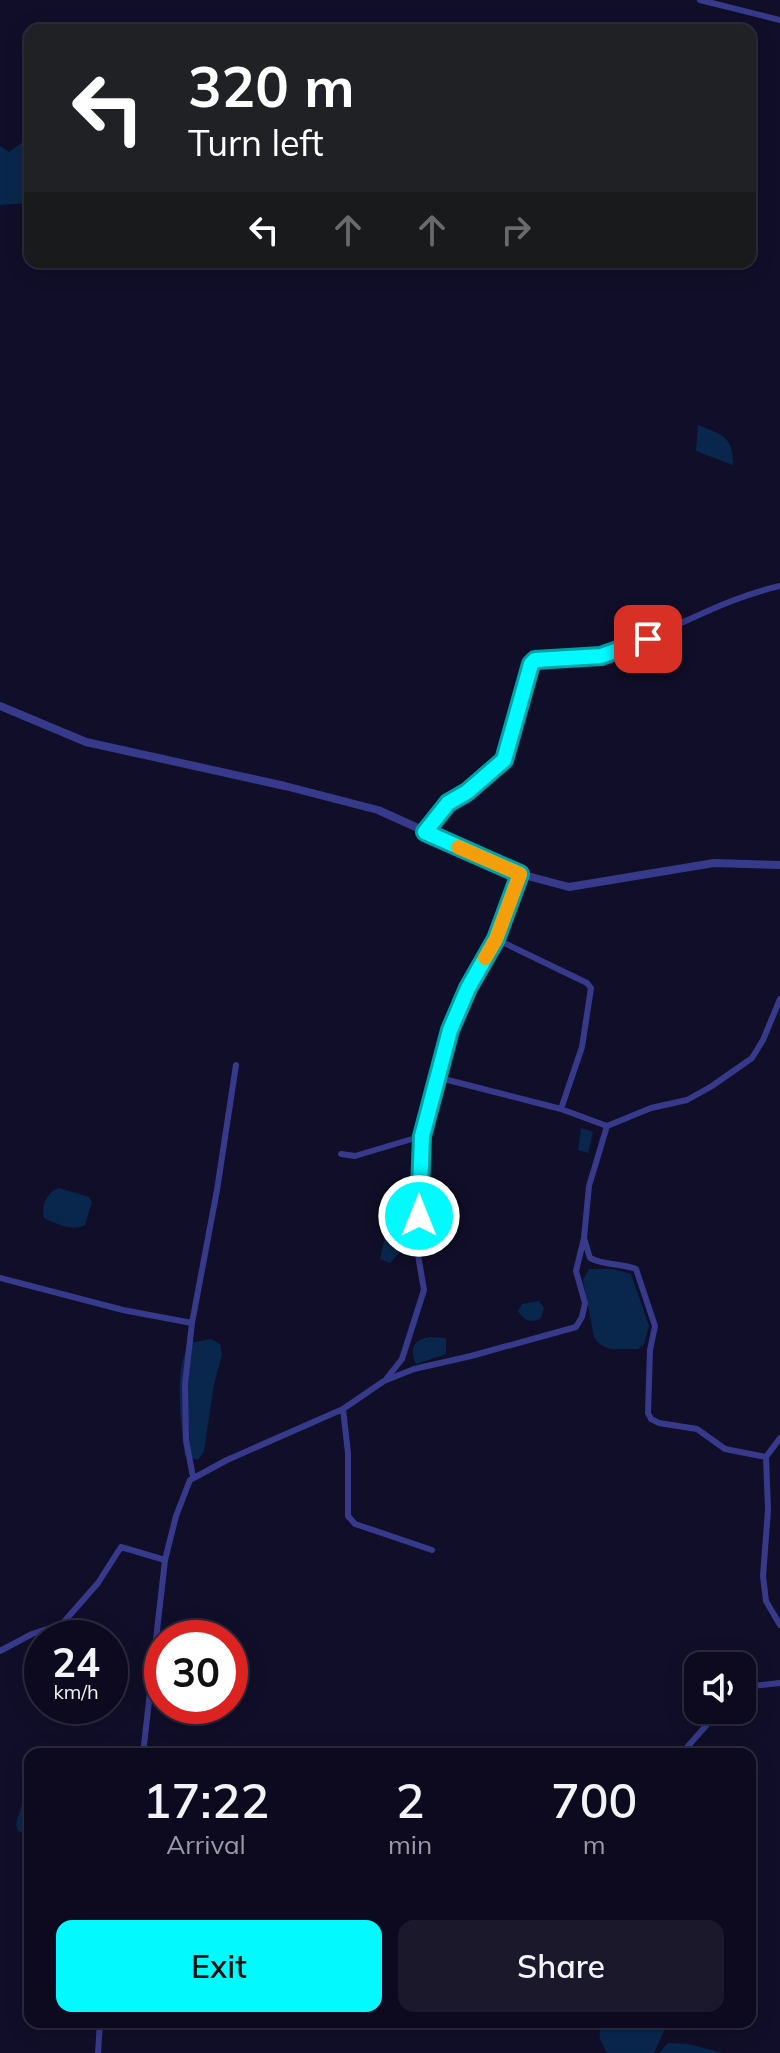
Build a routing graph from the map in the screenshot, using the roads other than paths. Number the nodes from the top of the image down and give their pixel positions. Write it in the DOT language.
graph roads {
  1 [pos="700,0"];
  2 [pos="780,20"];
  3 [pos="780,586"];
  4 [pos="0,706"];
  5 [pos="425,832"];
  6 [pos="780,865"];
  7 [pos="520,874"];
  8 [pos="496,939"];
  9 [pos="780,999"];
  10 [pos="236,1065"];
  11 [pos="436,1077"];
  12 [pos="561,1109"];
  13 [pos="607,1126"];
  14 [pos="422,1136"];
  15 [pos="341,1154"];
  16 [pos="584,1238"];
  17 [pos="0,1278"];
  18 [pos="192,1323"];
  19 [pos="384,1381"];
  20 [pos="343,1409"];
  21 [pos="780,1438"];
  22 [pos="766,1457"];
  23 [pos="193,1477"];
  24 [pos="432,1550"];
  25 [pos="165,1560"];
  26 [pos="780,1625"];
  27 [pos="0,1651"];
  28 [pos="780,1683"];
  29 [pos="756,1686"];
  30 [pos="708,1724"];
  31 [pos="144,1748"];
  32 [pos="686,1748"];
  33 [pos="100,2028"];
  34 [pos="98,2053"];
  1 -- 2 [label="street"];
  3 -- 5 [label="street"];
  4 -- 5 [label="street"];
  5 -- 7 [label="street"];
  6 -- 7 [label="street"];
  7 -- 8 [label="street"];
  8 -- 11 [label="street"];
  8 -- 12 [label="street"];
  9 -- 13 [label="street"];
  10 -- 18 [label="street"];
  11 -- 12 [label="street"];
  11 -- 14 [label="street"];
  12 -- 13 [label="street"];
  13 -- 16 [label="street"];
  14 -- 15 [label="street"];
  14 -- 19 [label="street"];
  16 -- 19 [label="street"];
  16 -- 22 [label="street"];
  17 -- 18 [label="street"];
  18 -- 23 [label="street"];
  19 -- 20 [label="street"];
  20 -- 23 [label="street"];
  20 -- 24 [label="street"];
  21 -- 22 [label="street"];
  22 -- 26 [label="street"];
  23 -- 25 [label="street"];
  25 -- 27 [label="street"];
  25 -- 31 [label="street"];
  28 -- 29 [label="street"];
  30 -- 32 [label="street"];
  33 -- 34 [label="street"];
}
